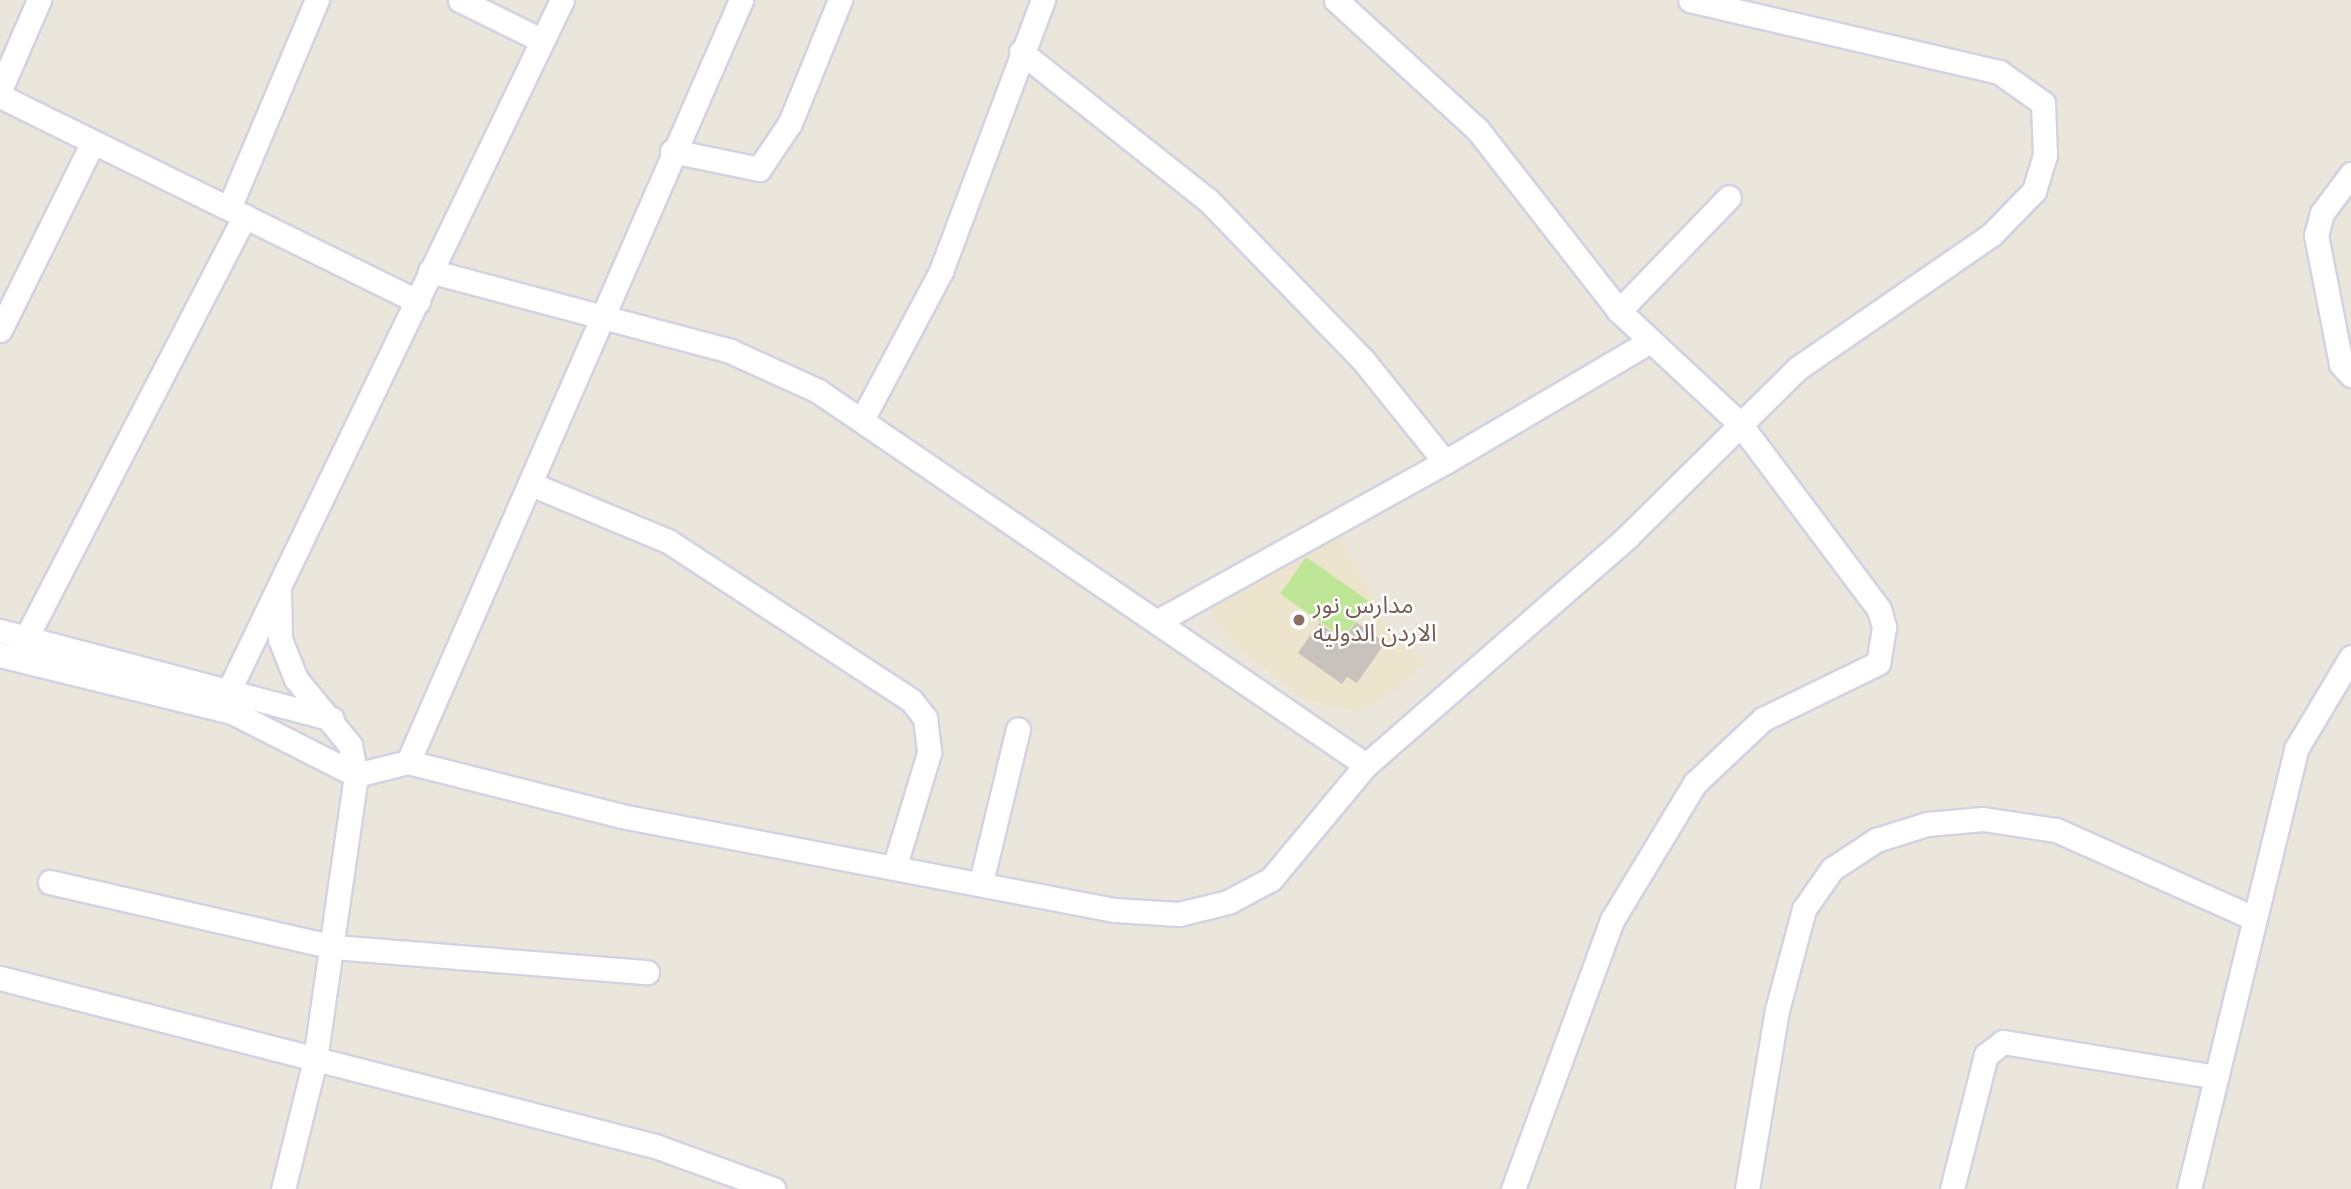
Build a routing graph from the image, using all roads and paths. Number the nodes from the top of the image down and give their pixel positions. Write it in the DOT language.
graph roads {
  1 [pos="39,0"];
  2 [pos="317,0"];
  3 [pos="460,0"];
  4 [pos="562,0"];
  5 [pos="741,0"];
  6 [pos="840,0"];
  7 [pos="1043,0"];
  8 [pos="1336,0"];
  9 [pos="1690,0"];
  10 [pos="541,40"];
  11 [pos="1021,52"];
  12 [pos="0,90"];
  13 [pos="0,96"];
  14 [pos="92,144"];
  15 [pos="672,151"];
  16 [pos="2350,176"];
  17 [pos="1729,197"];
  18 [pos="237,212"];
  19 [pos="430,271"];
  20 [pos="418,302"];
  21 [pos="1619,311"];
  22 [pos="601,318"];
  23 [pos="0,330"];
  24 [pos="1649,342"];
  25 [pos="2351,375"];
  26 [pos="864,416"];
  27 [pos="1740,424"];
  28 [pos="1445,462"];
  29 [pos="531,484"];
  30 [pos="279,588"];
  31 [pos="1158,621"];
  32 [pos="0,631"];
  33 [pos="27,636"];
  34 [pos="0,655"];
  35 [pos="2351,657"];
  36 [pos="230,688"];
  37 [pos="232,712"];
  38 [pos="332,719"];
  39 [pos="1018,729"];
  40 [pos="408,762"];
  41 [pos="1366,765"];
  42 [pos="356,775"];
  43 [pos="895,865"];
  44 [pos="50,882"];
  45 [pos="981,882"];
  46 [pos="2251,917"];
  47 [pos="334,947"];
  48 [pos="647,972"];
  49 [pos="0,978"];
  50 [pos="315,1060"];
  51 [pos="2216,1077"];
  52 [pos="283,1189"];
  53 [pos="773,1189"];
  54 [pos="1513,1189"];
  55 [pos="1746,1189"];
  56 [pos="1952,1189"];
  57 [pos="2189,1189"];
  1 -- 12 [label="street"];
  2 -- 18 [label="street"];
  3 -- 10 [label="street"];
  4 -- 10 [label="street"];
  5 -- 15 [label="street"];
  6 -- 15 [label="street"];
  7 -- 11 [label="street"];
  8 -- 21 [label="street"];
  9 -- 27 [label="street"];
  10 -- 19 [label="street"];
  11 -- 26 [label="street"];
  11 -- 28 [label="street"];
  13 -- 14 [label="street"];
  14 -- 18 [label="street"];
  14 -- 23 [label="street"];
  15 -- 22 [label="street"];
  16 -- 25 [label="street"];
  17 -- 21 [label="street"];
  18 -- 20 [label="street"];
  18 -- 33 [label="street"];
  19 -- 20 [label="street"];
  19 -- 22 [label="street"];
  20 -- 30 [label="street"];
  21 -- 24 [label="street"];
  22 -- 26 [label="street"];
  22 -- 29 [label="street"];
  24 -- 27 [label="street"];
  24 -- 28 [label="street"];
  26 -- 31 [label="street"];
  27 -- 41 [label="street"];
  27 -- 54 [label="street"];
  28 -- 31 [label="street"];
  29 -- 40 [label="street"];
  29 -- 43 [label="street"];
  30 -- 36 [label="street"];
  30 -- 38 [label="street"];
  31 -- 41 [label="street"];
  32 -- 33 [label="street"];
  33 -- 36 [label="street"];
  34 -- 37 [label="street"];
  35 -- 46 [label="street"];
  36 -- 37 [label="street"];
  36 -- 38 [label="street"];
  37 -- 42 [label="street"];
  38 -- 42 [label="street"];
  39 -- 45 [label="street"];
  40 -- 42 [label="street"];
  40 -- 43 [label="street"];
  41 -- 45 [label="street"];
  42 -- 47 [label="street"];
  43 -- 45 [label="street"];
  44 -- 47 [label="street"];
  46 -- 51 [label="street"];
  46 -- 55 [label="street"];
  47 -- 48 [label="street"];
  47 -- 50 [label="street"];
  49 -- 50 [label="street"];
  50 -- 52 [label="street"];
  50 -- 53 [label="street"];
  51 -- 56 [label="street"];
  51 -- 57 [label="street"];
}
